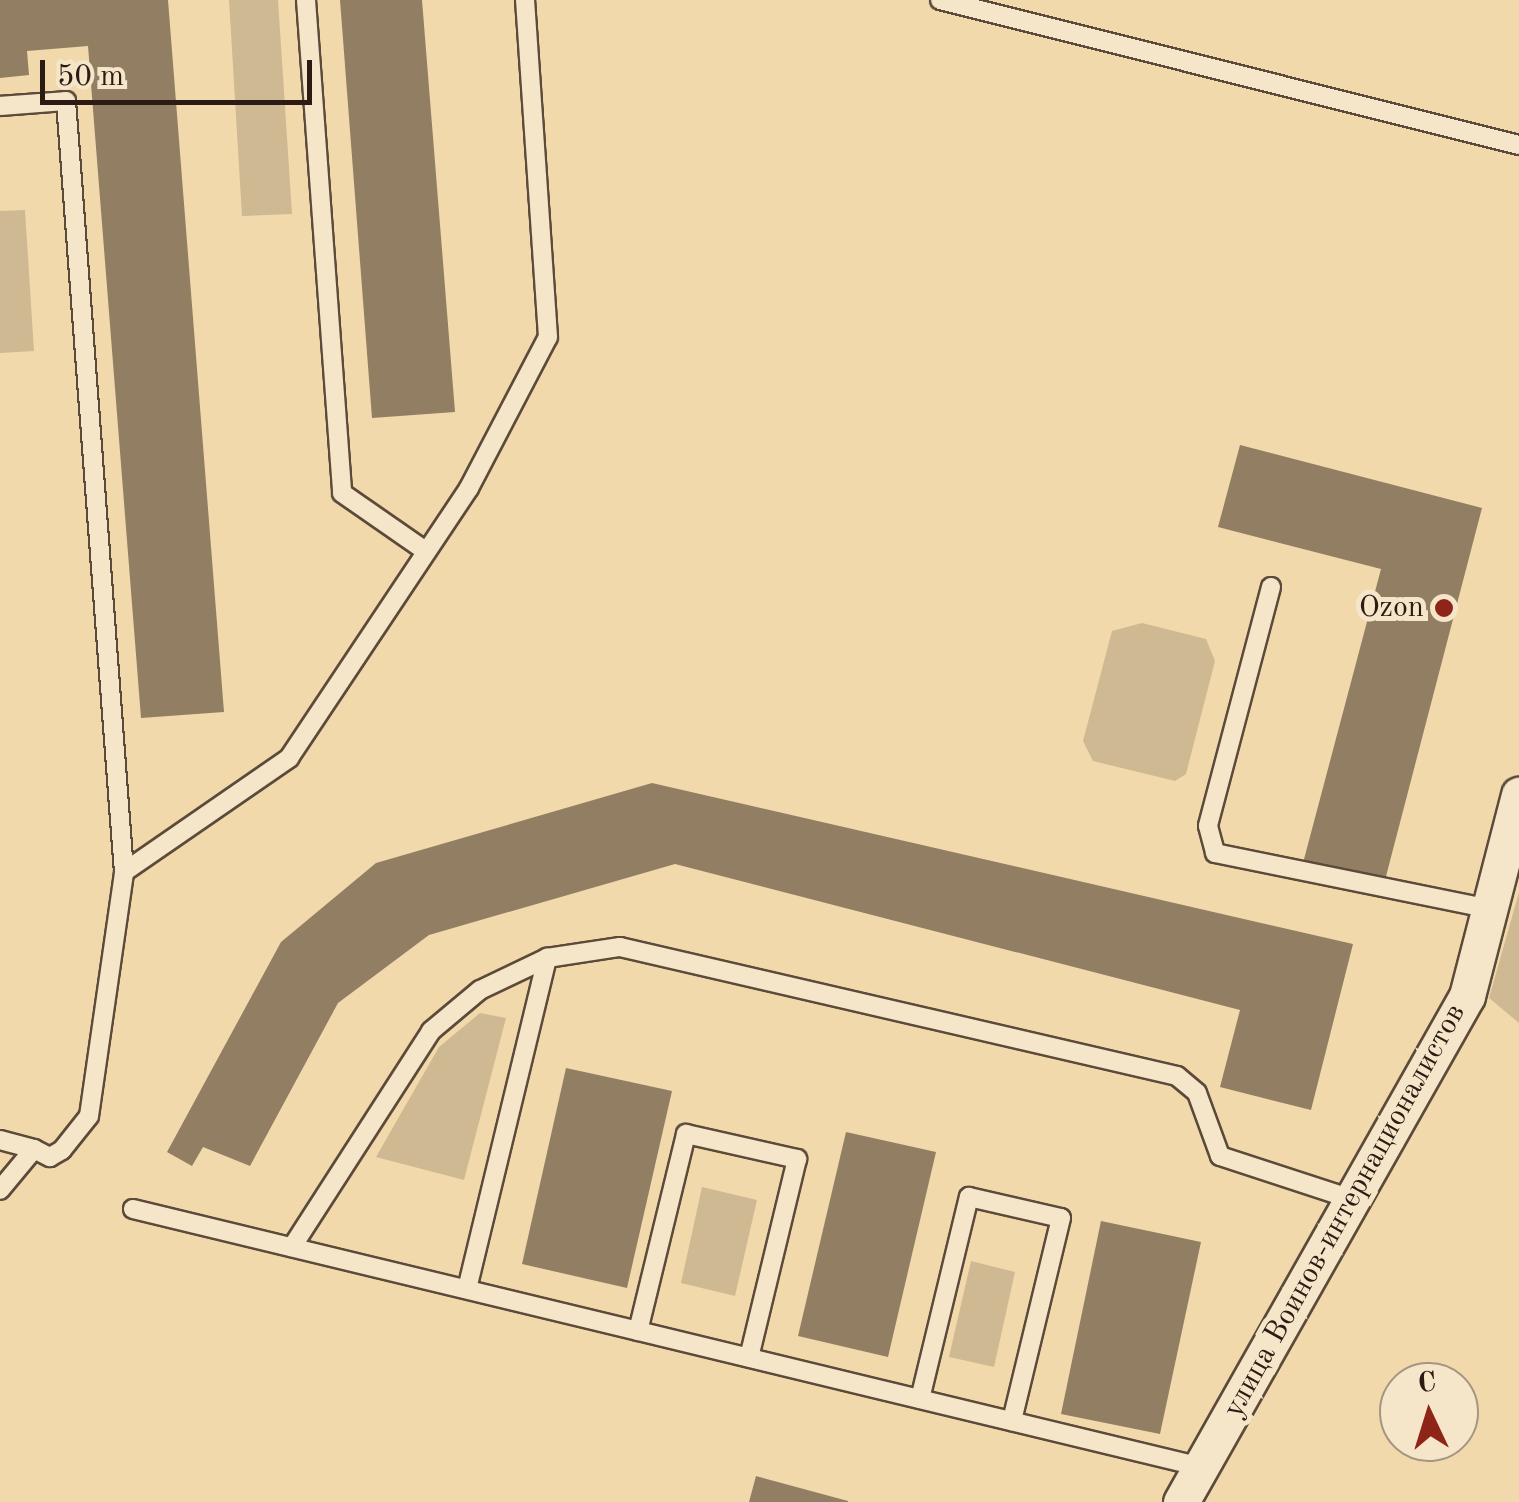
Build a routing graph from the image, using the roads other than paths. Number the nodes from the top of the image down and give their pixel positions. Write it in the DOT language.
graph roads {
  1 [pos="306,0"];
  2 [pos="526,0"];
  3 [pos="940,0"];
  4 [pos="0,106"];
  5 [pos="1519,145"];
  6 [pos="424,550"];
  7 [pos="1271,587"];
  8 [pos="1519,795"];
  9 [pos="124,872"];
  10 [pos="1486,908"];
  11 [pos="548,958"];
  12 [pos="0,1140"];
  13 [pos="34,1150"];
  14 [pos="0,1190"];
  15 [pos="1354,1200"];
  16 [pos="133,1209"];
  17 [pos="292,1247"];
  18 [pos="467,1289"];
  19 [pos="638,1331"];
  20 [pos="749,1358"];
  21 [pos="920,1398"];
  22 [pos="1012,1421"];
  23 [pos="1202,1467"];
  24 [pos="1181,1502"];
  1 -- 6 [label="lane"];
  2 -- 6 [label="lane"];
  3 -- 5 [label="lane"];
  4 -- 9 [label="lane"];
  6 -- 9 [label="lane"];
  7 -- 10 [label="lane"];
  8 -- 10 [label="street, улица Воинов-интернационалистов"];
  9 -- 13 [label="lane"];
  10 -- 15 [label="street, улица Воинов-интернационалистов"];
  11 -- 15 [label="lane"];
  11 -- 17 [label="lane"];
  11 -- 18 [label="lane"];
  12 -- 13 [label="lane"];
  13 -- 14 [label="lane"];
  15 -- 23 [label="street, улица Воинов-интернационалистов"];
  16 -- 17 [label="lane"];
  17 -- 18 [label="lane"];
  18 -- 19 [label="lane"];
  19 -- 20 [label="lane"];
  19 -- 20 [label="lane"];
  20 -- 21 [label="lane"];
  21 -- 22 [label="lane"];
  21 -- 22 [label="lane"];
  22 -- 23 [label="lane"];
  23 -- 24 [label="street, улица Воинов-интернационалистов"];
}
